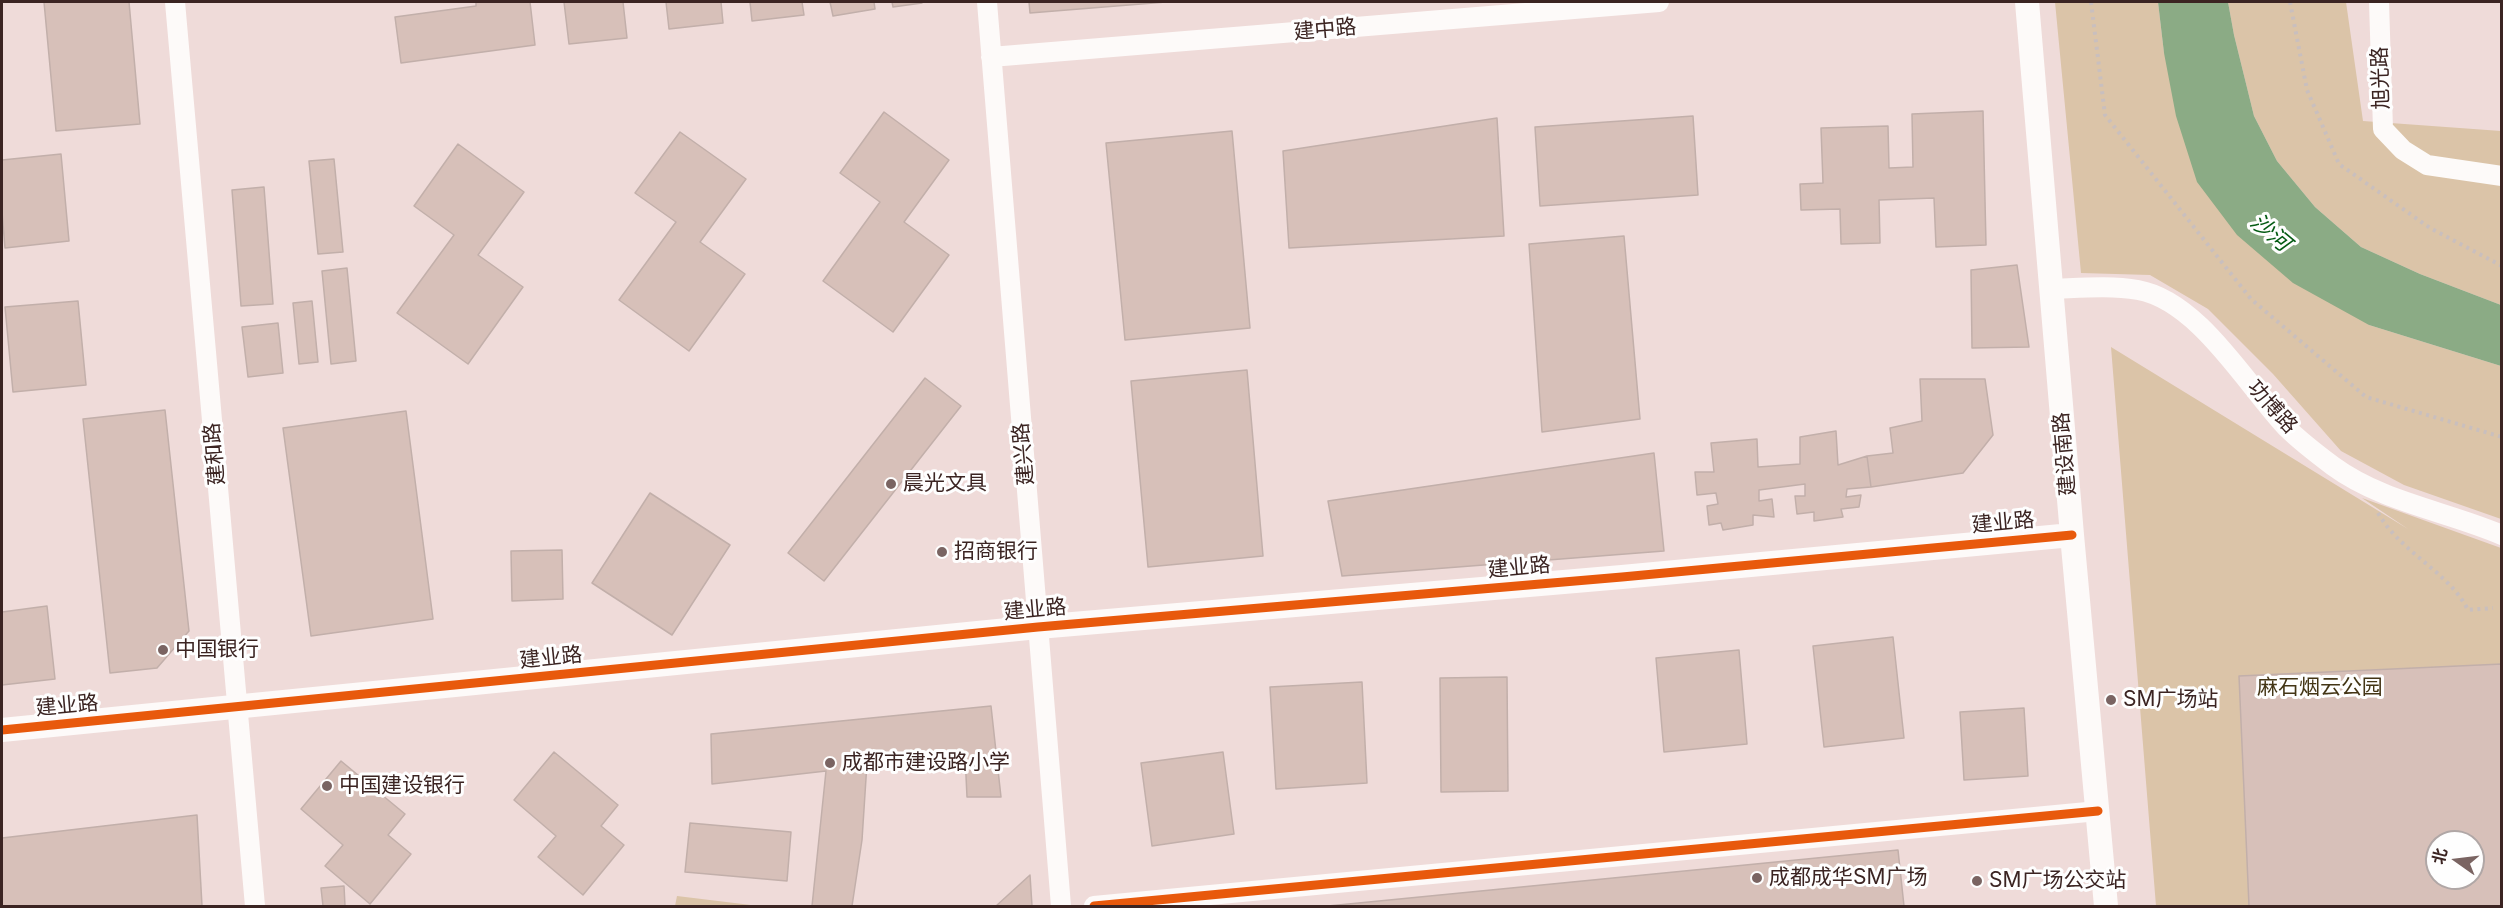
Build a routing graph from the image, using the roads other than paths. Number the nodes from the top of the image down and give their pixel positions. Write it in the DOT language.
graph roads {
  1 [pos="175,2"];
  2 [pos="987,2"];
  3 [pos="1659,2"];
  4 [pos="2027,2"];
  5 [pos="2379,2"];
  6 [pos="991,57"];
  7 [pos="2502,176"];
  8 [pos="2051,289"];
  9 [pos="2072,535"];
  10 [pos="2502,535"];
  11 [pos="1038,627"];
  12 [pos="237,708"];
  13 [pos="2,730"];
  14 [pos="2098,811"];
  15 [pos="255,906"];
  16 [pos="1061,906"];
  17 [pos="1094,906"];
  18 [pos="2106,906"];
  1 -- 12 [label="street, 建和路"];
  2 -- 6 [label="street, 建兴路"];
  3 -- 6 [label="street, 建中路"];
  4 -- 8 [label="street, 建设南路"];
  5 -- 7 [label="street, 旭光路"];
  6 -- 11 [label="street, 建兴路"];
  8 -- 9 [label="street, 建设南路"];
  8 -- 10 [label="street, 功博路"];
  9 -- 11 [label="street, 建业路"];
  9 -- 14 [label="street, 建设南路"];
  11 -- 12 [label="street, 建业路"];
  11 -- 16 [label="street, 建兴路"];
  12 -- 13 [label="street, 建业路"];
  12 -- 15 [label="street, 建和路"];
  14 -- 17 [label="street"];
  14 -- 18 [label="street, 建设南路"];
}
